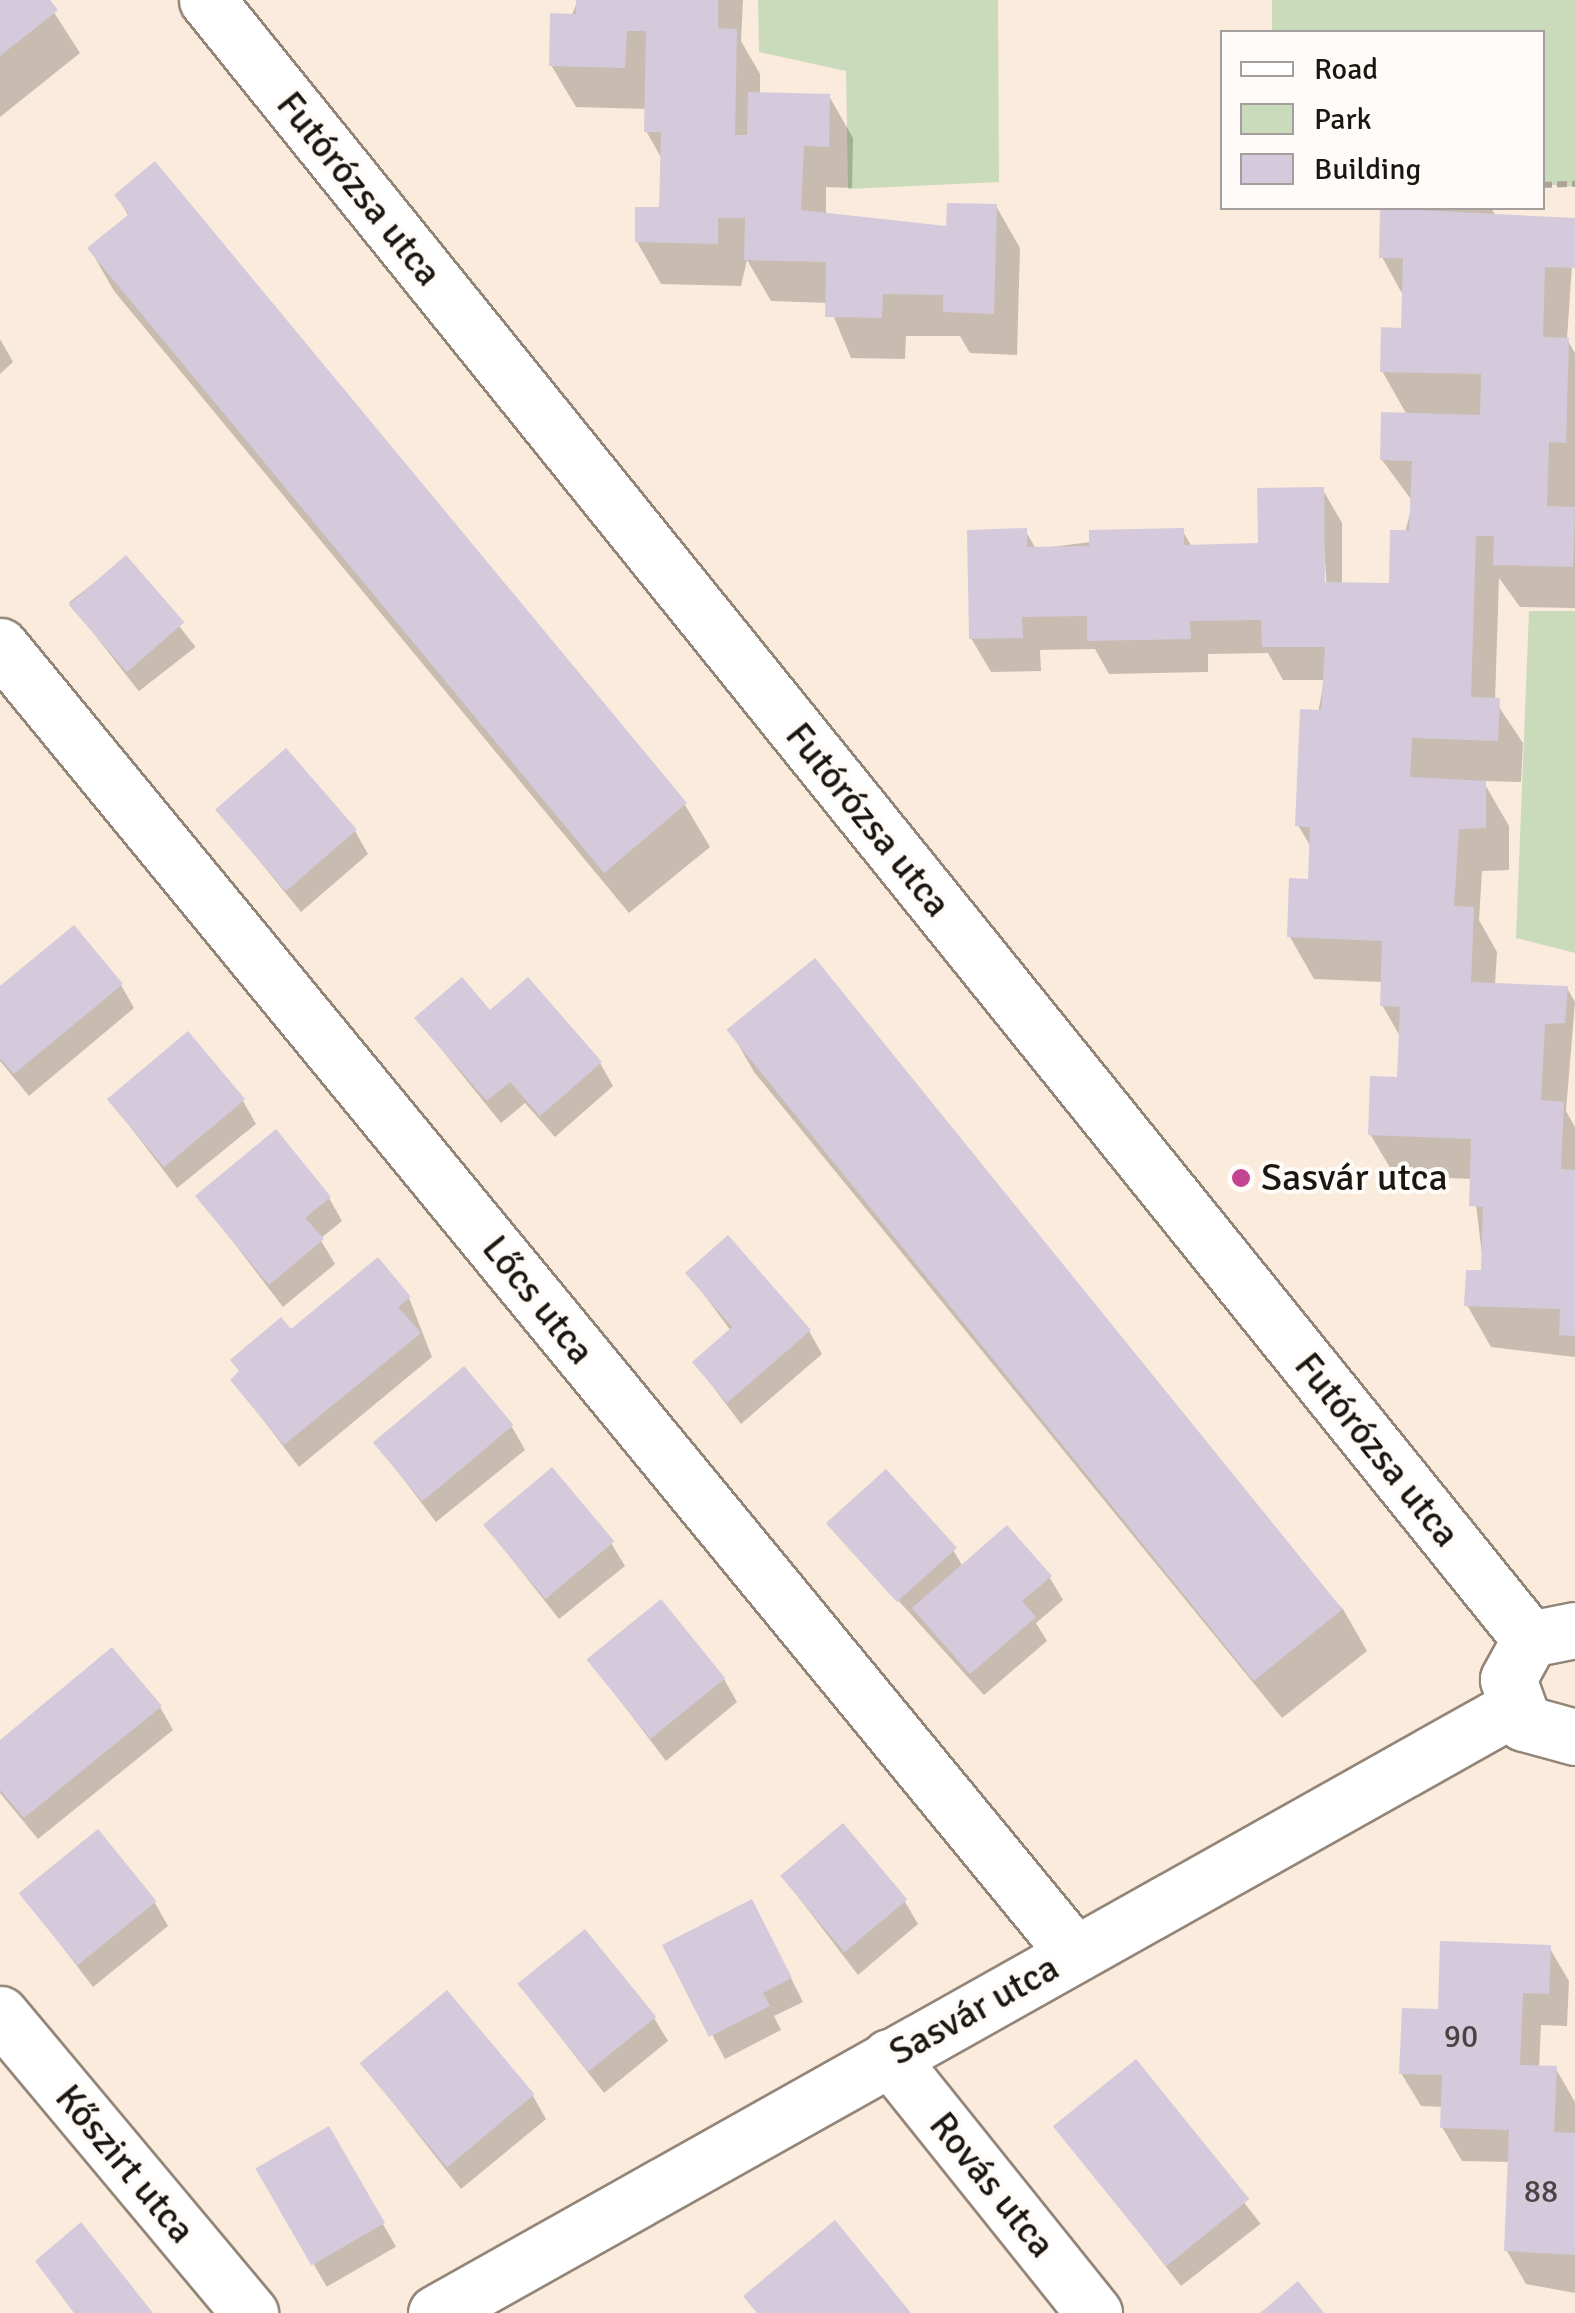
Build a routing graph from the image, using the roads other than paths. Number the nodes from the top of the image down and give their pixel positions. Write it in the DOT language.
graph roads {
  1 [pos="207,0"];
  2 [pos="0,646"];
  3 [pos="1552,1635"];
  4 [pos="1514,1708"];
  5 [pos="1575,1737"];
  6 [pos="1075,1954"];
  7 [pos="0,2014"];
  8 [pos="890,2057"];
  9 [pos="250,2313"];
  10 [pos="436,2313"];
  11 [pos="1094,2313"];
  1 -- 3 [label="street, Futórózsa utca"];
  2 -- 6 [label="street, Lőcs utca"];
  3 -- 4 [label="street"];
  4 -- 5 [label="street"];
  4 -- 6 [label="street, Sasvár utca"];
  6 -- 8 [label="street, Sasvár utca"];
  7 -- 9 [label="street, Kőszirt utca"];
  8 -- 10 [label="street, Sasvár utca"];
  8 -- 11 [label="street, Rovás utca"];
}
